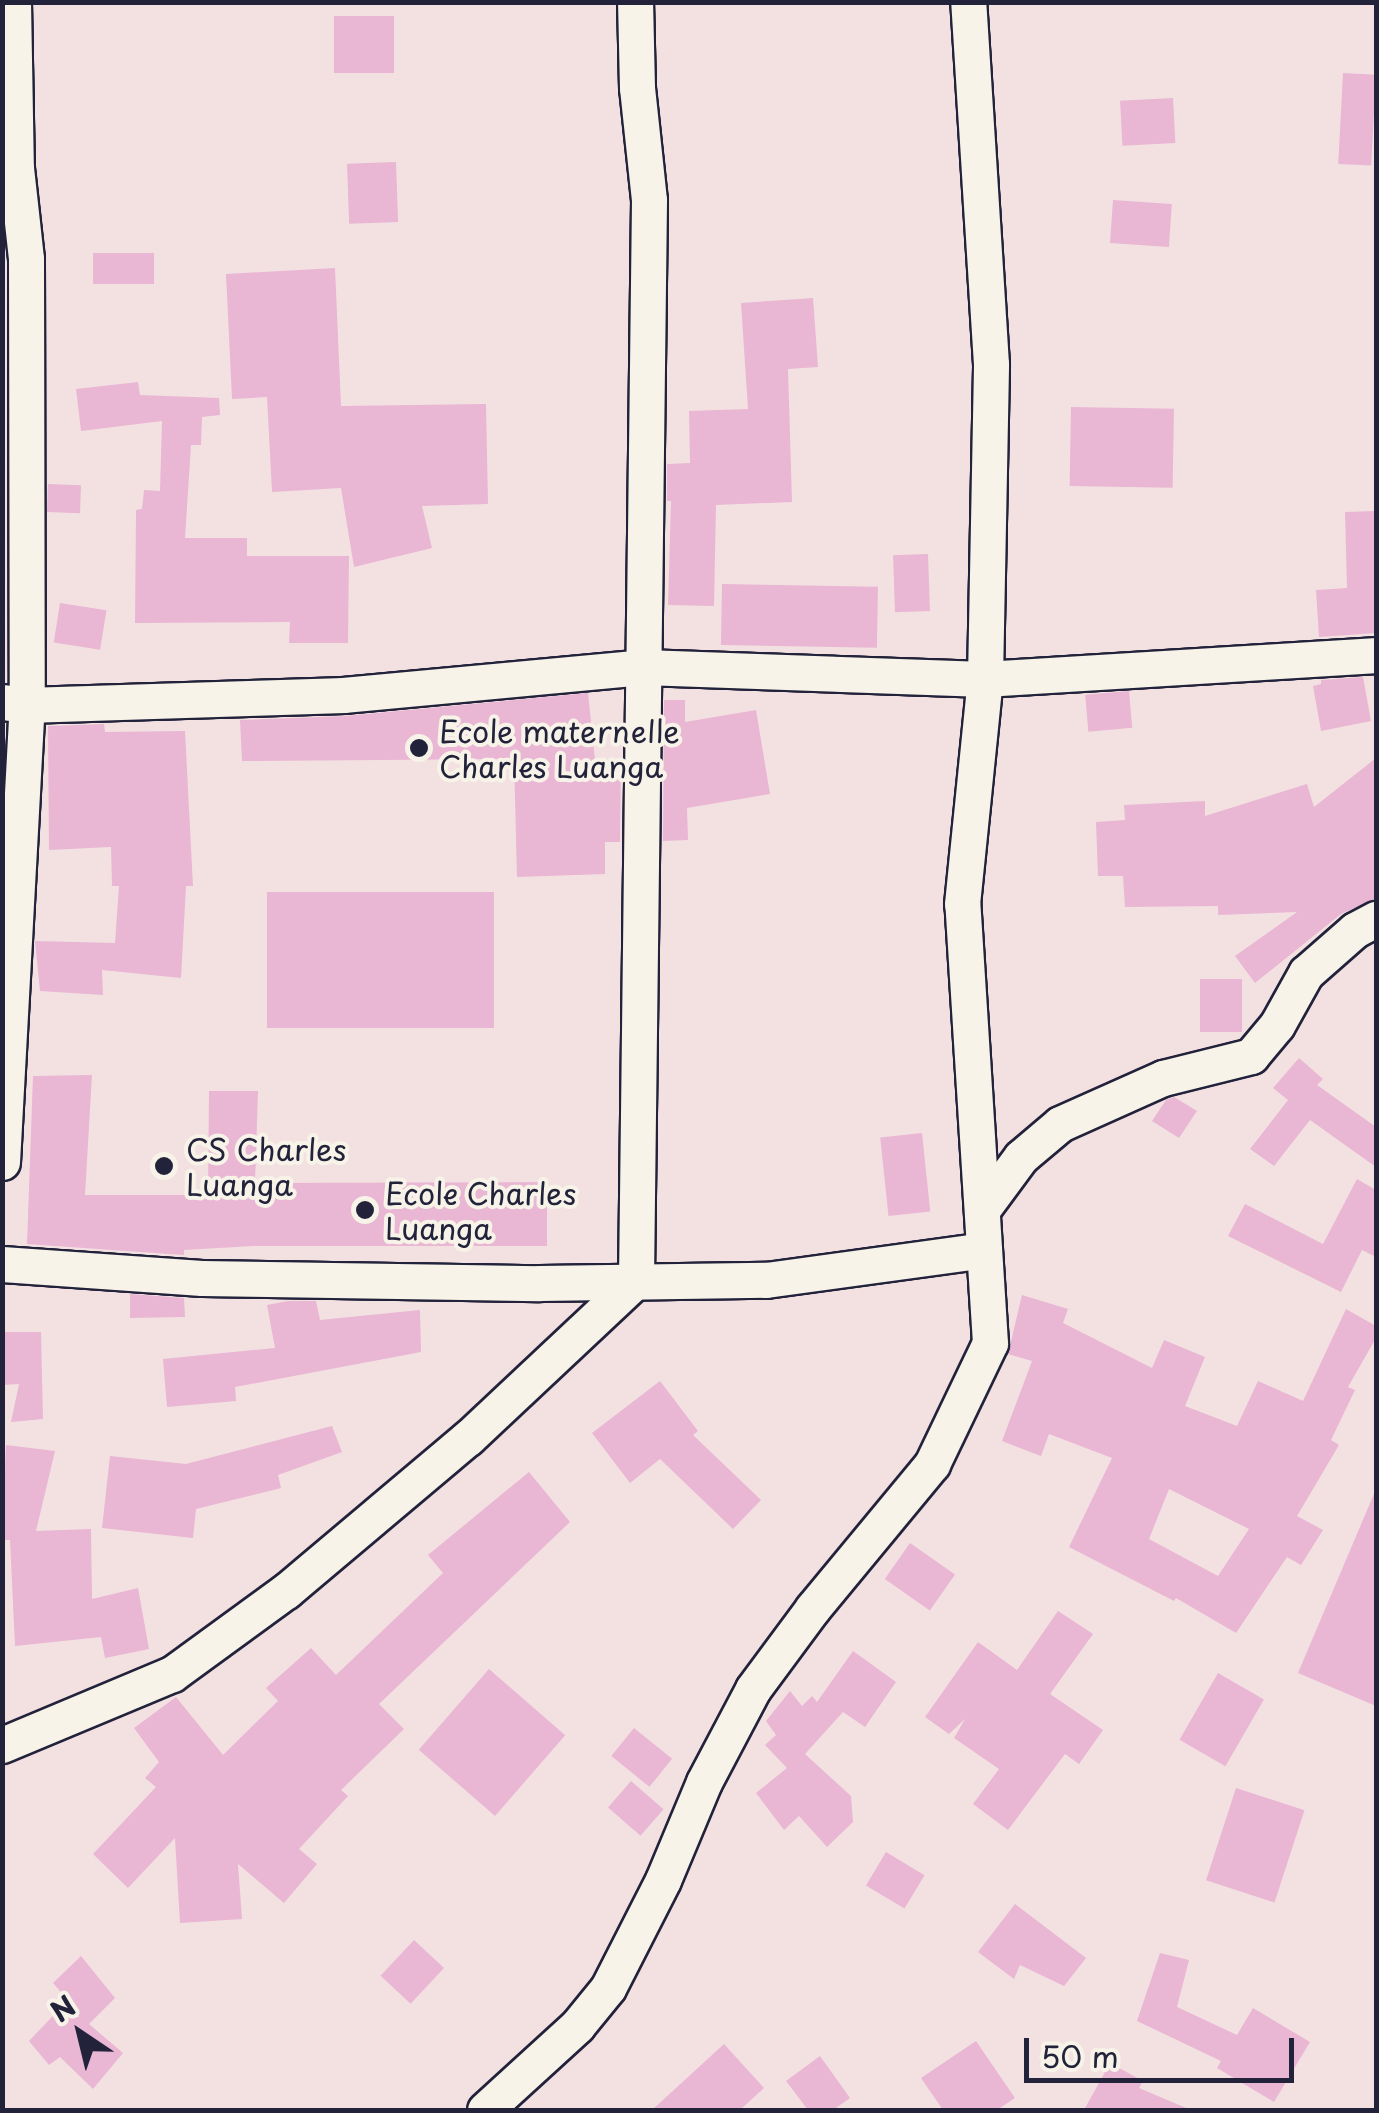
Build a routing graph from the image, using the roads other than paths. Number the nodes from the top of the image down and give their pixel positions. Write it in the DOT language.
graph roads {
  1 [pos="13,2"];
  2 [pos="635,2"];
  3 [pos="968,2"];
  4 [pos="1376,655"];
  5 [pos="642,668"];
  6 [pos="984,679"];
  7 [pos="15,704"];
  8 [pos="1376,919"];
  9 [pos="2,1162"];
  10 [pos="984,1207"];
  11 [pos="984,1250"];
  12 [pos="2,1264"];
  13 [pos="636,1280"];
  14 [pos="2,1745"];
  15 [pos="485,2110"];
  1 -- 7 [label="street"];
  2 -- 5 [label="street"];
  3 -- 6 [label="street"];
  4 -- 6 [label="street"];
  5 -- 6 [label="street"];
  5 -- 7 [label="street"];
  5 -- 13 [label="street"];
  6 -- 10 [label="street"];
  7 -- 9 [label="street"];
  8 -- 10 [label="street"];
  10 -- 11 [label="street"];
  11 -- 13 [label="street"];
  11 -- 15 [label="street"];
  12 -- 13 [label="street"];
  13 -- 14 [label="street"];
}
